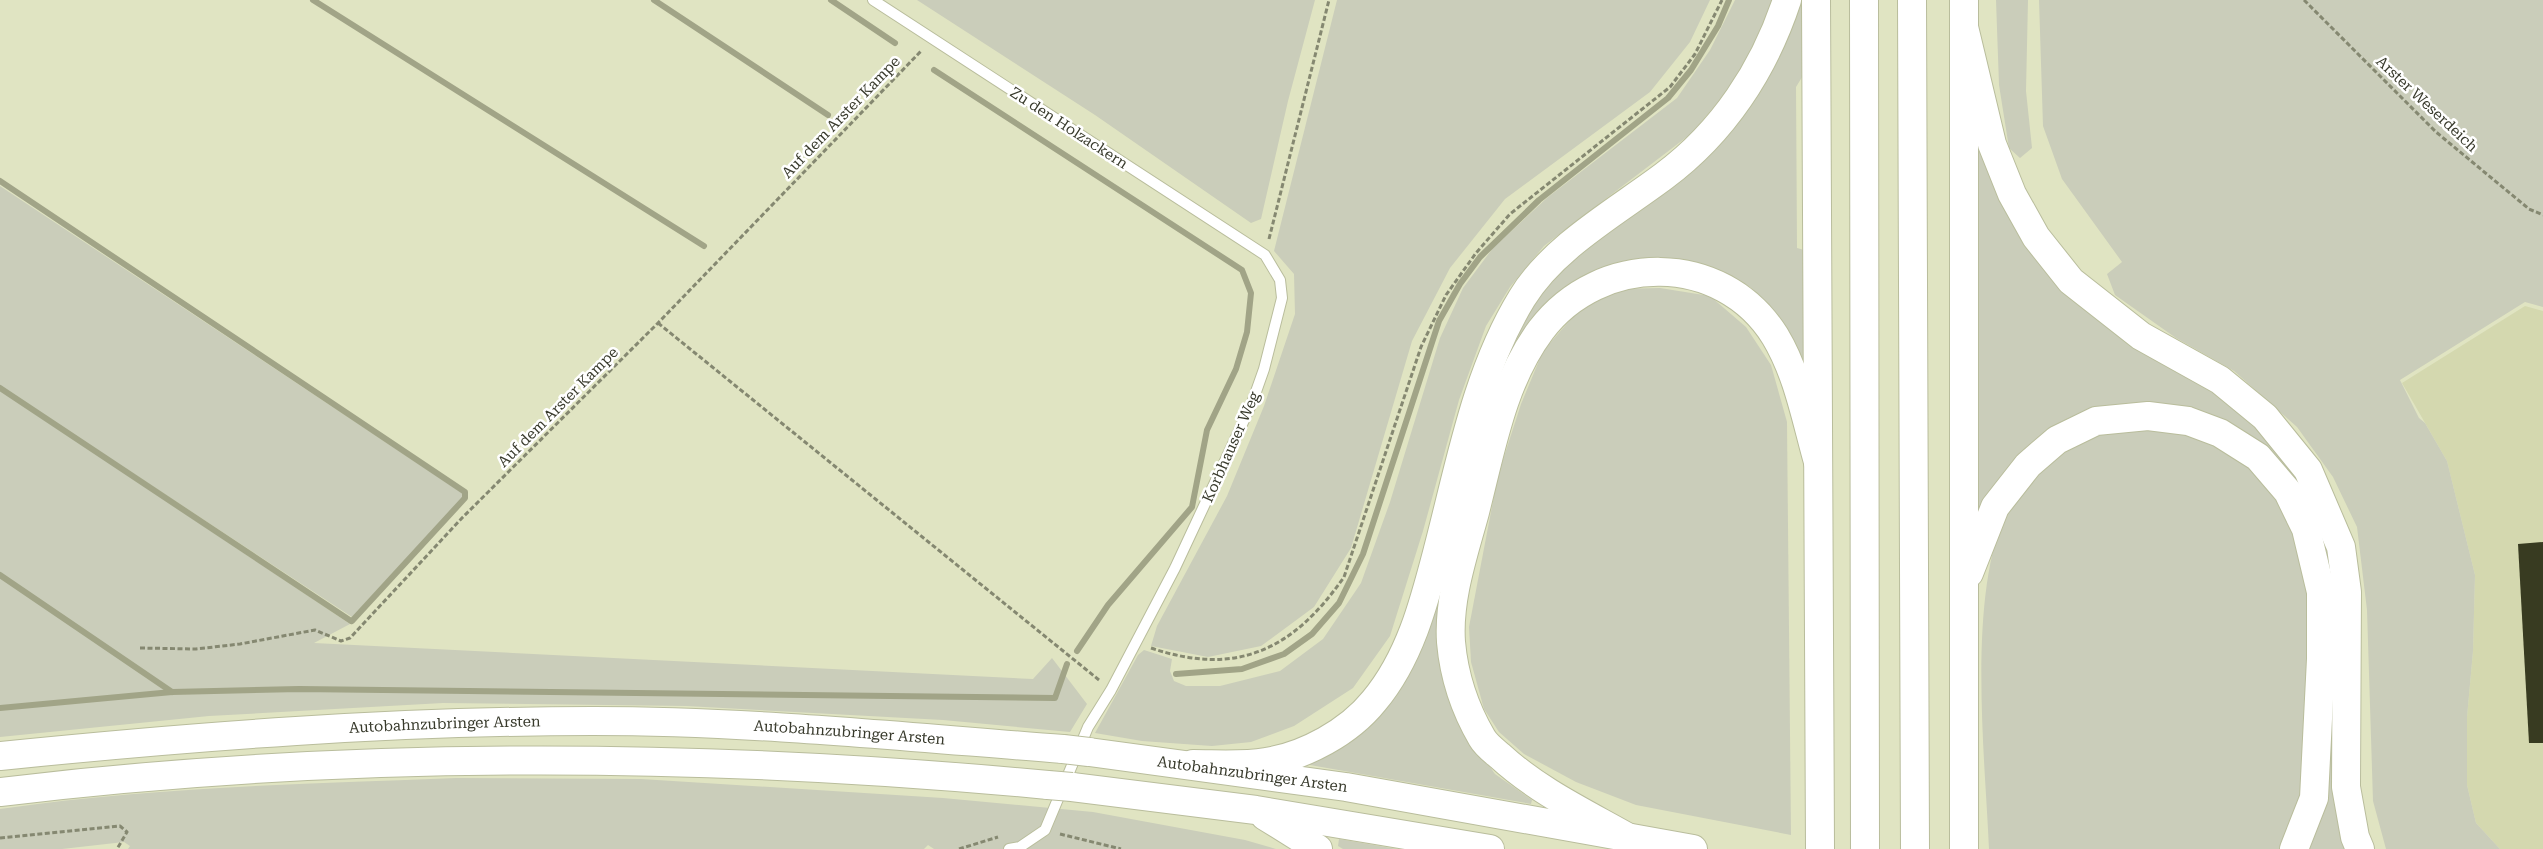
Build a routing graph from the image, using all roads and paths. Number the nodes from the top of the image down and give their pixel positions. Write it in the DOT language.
graph roads {
  1 [pos="873,0"];
  2 [pos="1329,0"];
  3 [pos="1722,0"];
  4 [pos="1787,0"];
  5 [pos="1816,0"];
  6 [pos="1864,0"];
  7 [pos="1912,0"];
  8 [pos="1964,0"];
  9 [pos="2304,0"];
  10 [pos="1964,27"];
  11 [pos="932,39"];
  12 [pos="2543,215"];
  13 [pos="1266,255"];
  14 [pos="658,323"];
  15 [pos="1818,462"];
  16 [pos="1964,586"];
  17 [pos="1136,644"];
  18 [pos="140,648"];
  19 [pos="1112,690"];
  20 [pos="0,756"];
  21 [pos="1193,764"];
  22 [pos="0,792"];
  23 [pos="1256,810"];
  24 [pos="1045,830"];
  25 [pos="0,838"];
  26 [pos="1630,838"];
  27 [pos="117,849"];
  28 [pos="1009,849"];
  29 [pos="1120,849"];
  30 [pos="1318,849"];
  31 [pos="1490,849"];
  32 [pos="1693,849"];
  33 [pos="1820,849"];
  34 [pos="1865,849"];
  35 [pos="1915,849"];
  36 [pos="1964,849"];
  37 [pos="2294,849"];
  38 [pos="2360,849"];
  1 -- 11 [label="lane, Zu den Holzackern"];
  2 -- 13 [label="path"];
  3 -- 17 [label="path"];
  4 -- 21 [label="highway"];
  5 -- 15 [label="highway"];
  6 -- 34 [label="highway"];
  7 -- 35 [label="highway"];
  8 -- 10 [label="highway"];
  9 -- 12 [label="path, Arster Weserdeich"];
  10 -- 16 [label="highway"];
  10 -- 38 [label="highway"];
  11 -- 13 [label="lane, Zu den Holzackern"];
  11 -- 14 [label="path, Auf dem Arster Kampe"];
  13 -- 17 [label="lane, Korbhauser Weg"];
  14 -- 18 [label="path, Auf dem Arster Kampe"];
  14 -- 19 [label="path"];
  15 -- 26 [label="highway"];
  15 -- 33 [label="highway"];
  16 -- 36 [label="highway"];
  16 -- 37 [label="highway"];
  17 -- 19 [label="lane, Korbhauser Weg"];
  19 -- 24 [label="lane, Korbhauser Weg"];
  20 -- 21 [label="highway, Autobahnzubringer Arsten"];
  21 -- 26 [label="highway, Autobahnzubringer Arsten"];
  22 -- 23 [label="highway"];
  23 -- 30 [label="highway"];
  23 -- 31 [label="highway"];
  24 -- 28 [label="lane"];
  24 -- 29 [label="path"];
  25 -- 27 [label="path"];
  26 -- 32 [label="highway, Autobahnzubringer Arsten"];
}
